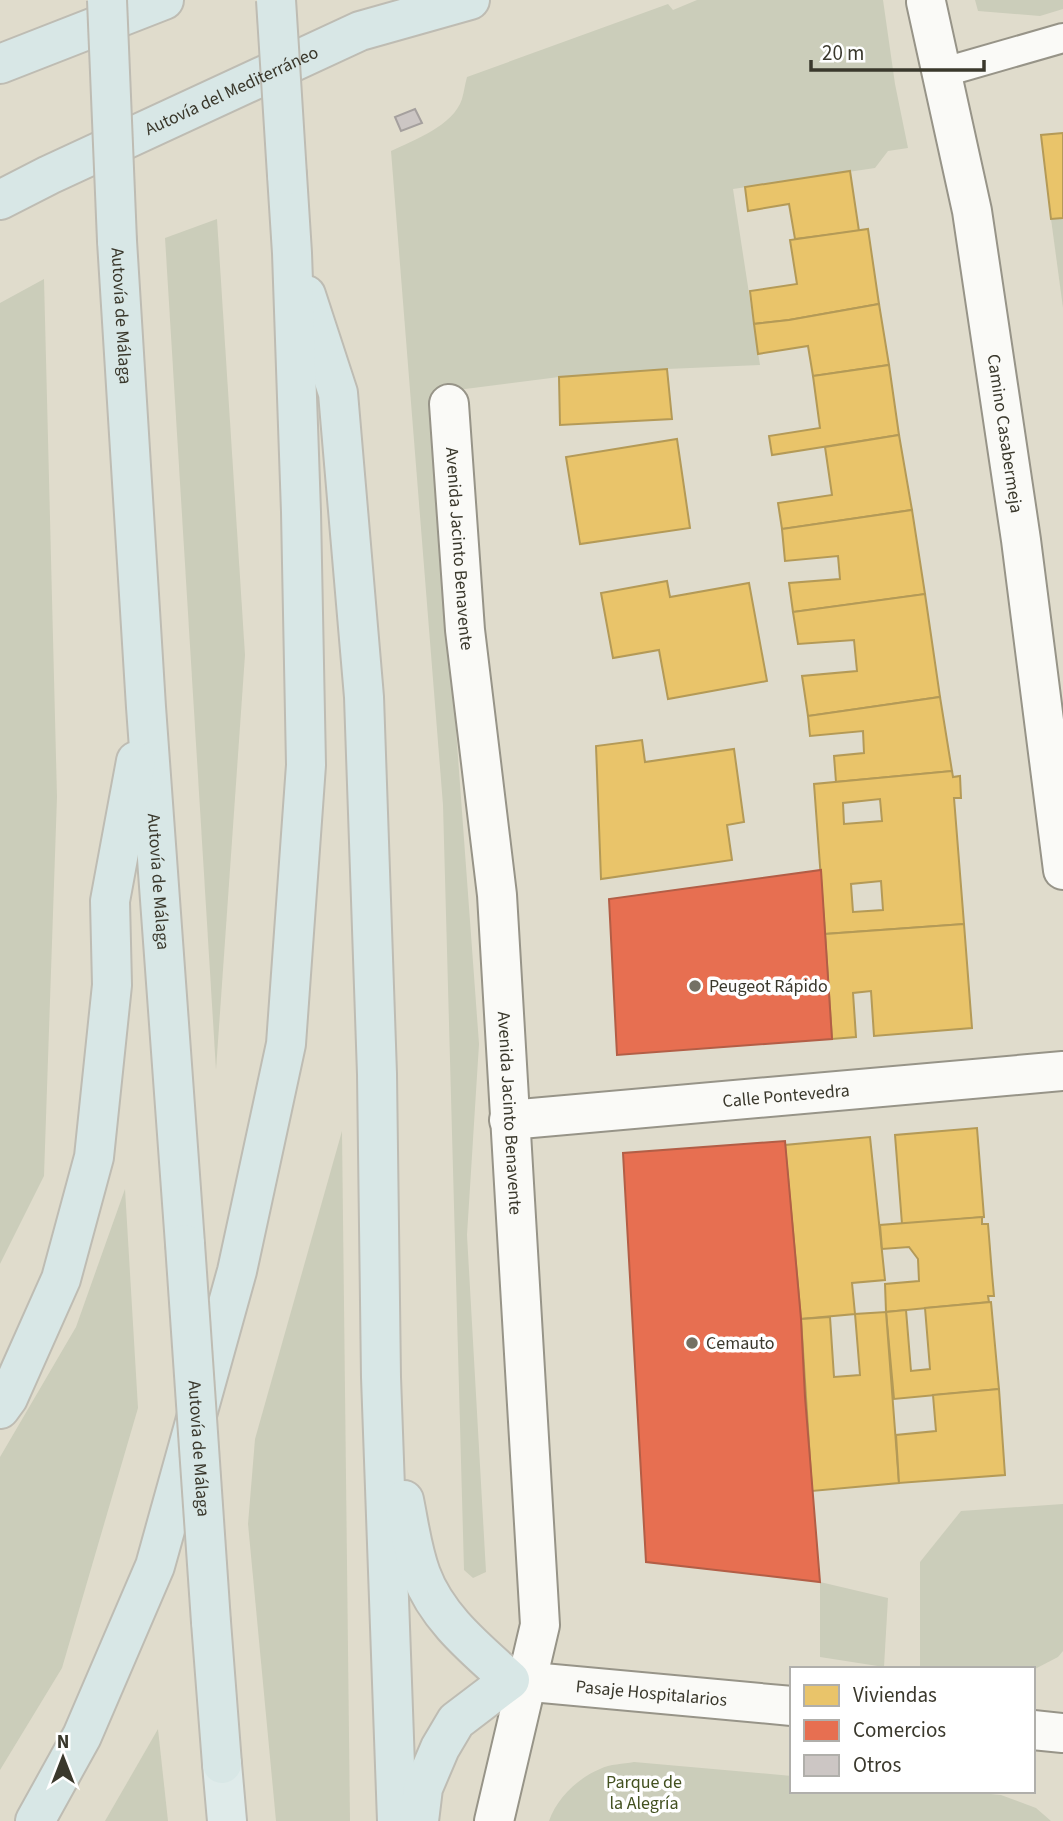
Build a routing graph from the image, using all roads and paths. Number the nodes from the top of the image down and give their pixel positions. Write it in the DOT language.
graph roads {
  1 [pos="107,0"];
  2 [pos="164,0"];
  3 [pos="276,0"];
  4 [pos="470,0"];
  5 [pos="926,1"];
  6 [pos="1063,38"];
  7 [pos="0,64"];
  8 [pos="941,73"];
  9 [pos="0,200"];
  10 [pos="292,253"];
  11 [pos="449,404"];
  12 [pos="146,707"];
  13 [pos="1063,870"];
  14 [pos="1063,1071"];
  15 [pos="509,1120"];
  16 [pos="381,1377"];
  17 [pos="0,1409"];
  18 [pos="518,1681"];
  19 [pos="790,1706"];
  20 [pos="1035,1730"];
  21 [pos="1063,1733"];
  22 [pos="35,1821"];
  23 [pos="227,1821"];
  24 [pos="397,1821"];
  25 [pos="419,1821"];
  26 [pos="494,1821"];
  1 -- 12 [label="highway, Autovía de Málaga, bridge"];
  2 -- 7 [label="highway"];
  3 -- 10 [label="highway, bridge"];
  4 -- 9 [label="highway, Autovía del Mediterráneo"];
  5 -- 8 [label="street, Camino Casabermeja"];
  6 -- 8 [label="lane"];
  8 -- 13 [label="street, Camino Casabermeja"];
  10 -- 16 [label="highway"];
  10 -- 22 [label="highway"];
  11 -- 15 [label="street, Avenida Jacinto Benavente"];
  12 -- 17 [label="highway"];
  12 -- 23 [label="highway, Autovía de Málaga, bridge"];
  14 -- 15 [label="street, Calle Pontevedra"];
  15 -- 18 [label="street, Avenida Jacinto Benavente"];
  16 -- 18 [label="highway"];
  16 -- 24 [label="highway"];
  18 -- 19 [label="street, Pasaje Hospitalarios"];
  18 -- 25 [label="highway"];
  18 -- 26 [label="street, Avenida Jacinto Benavente"];
  20 -- 21 [label="street"];
}
